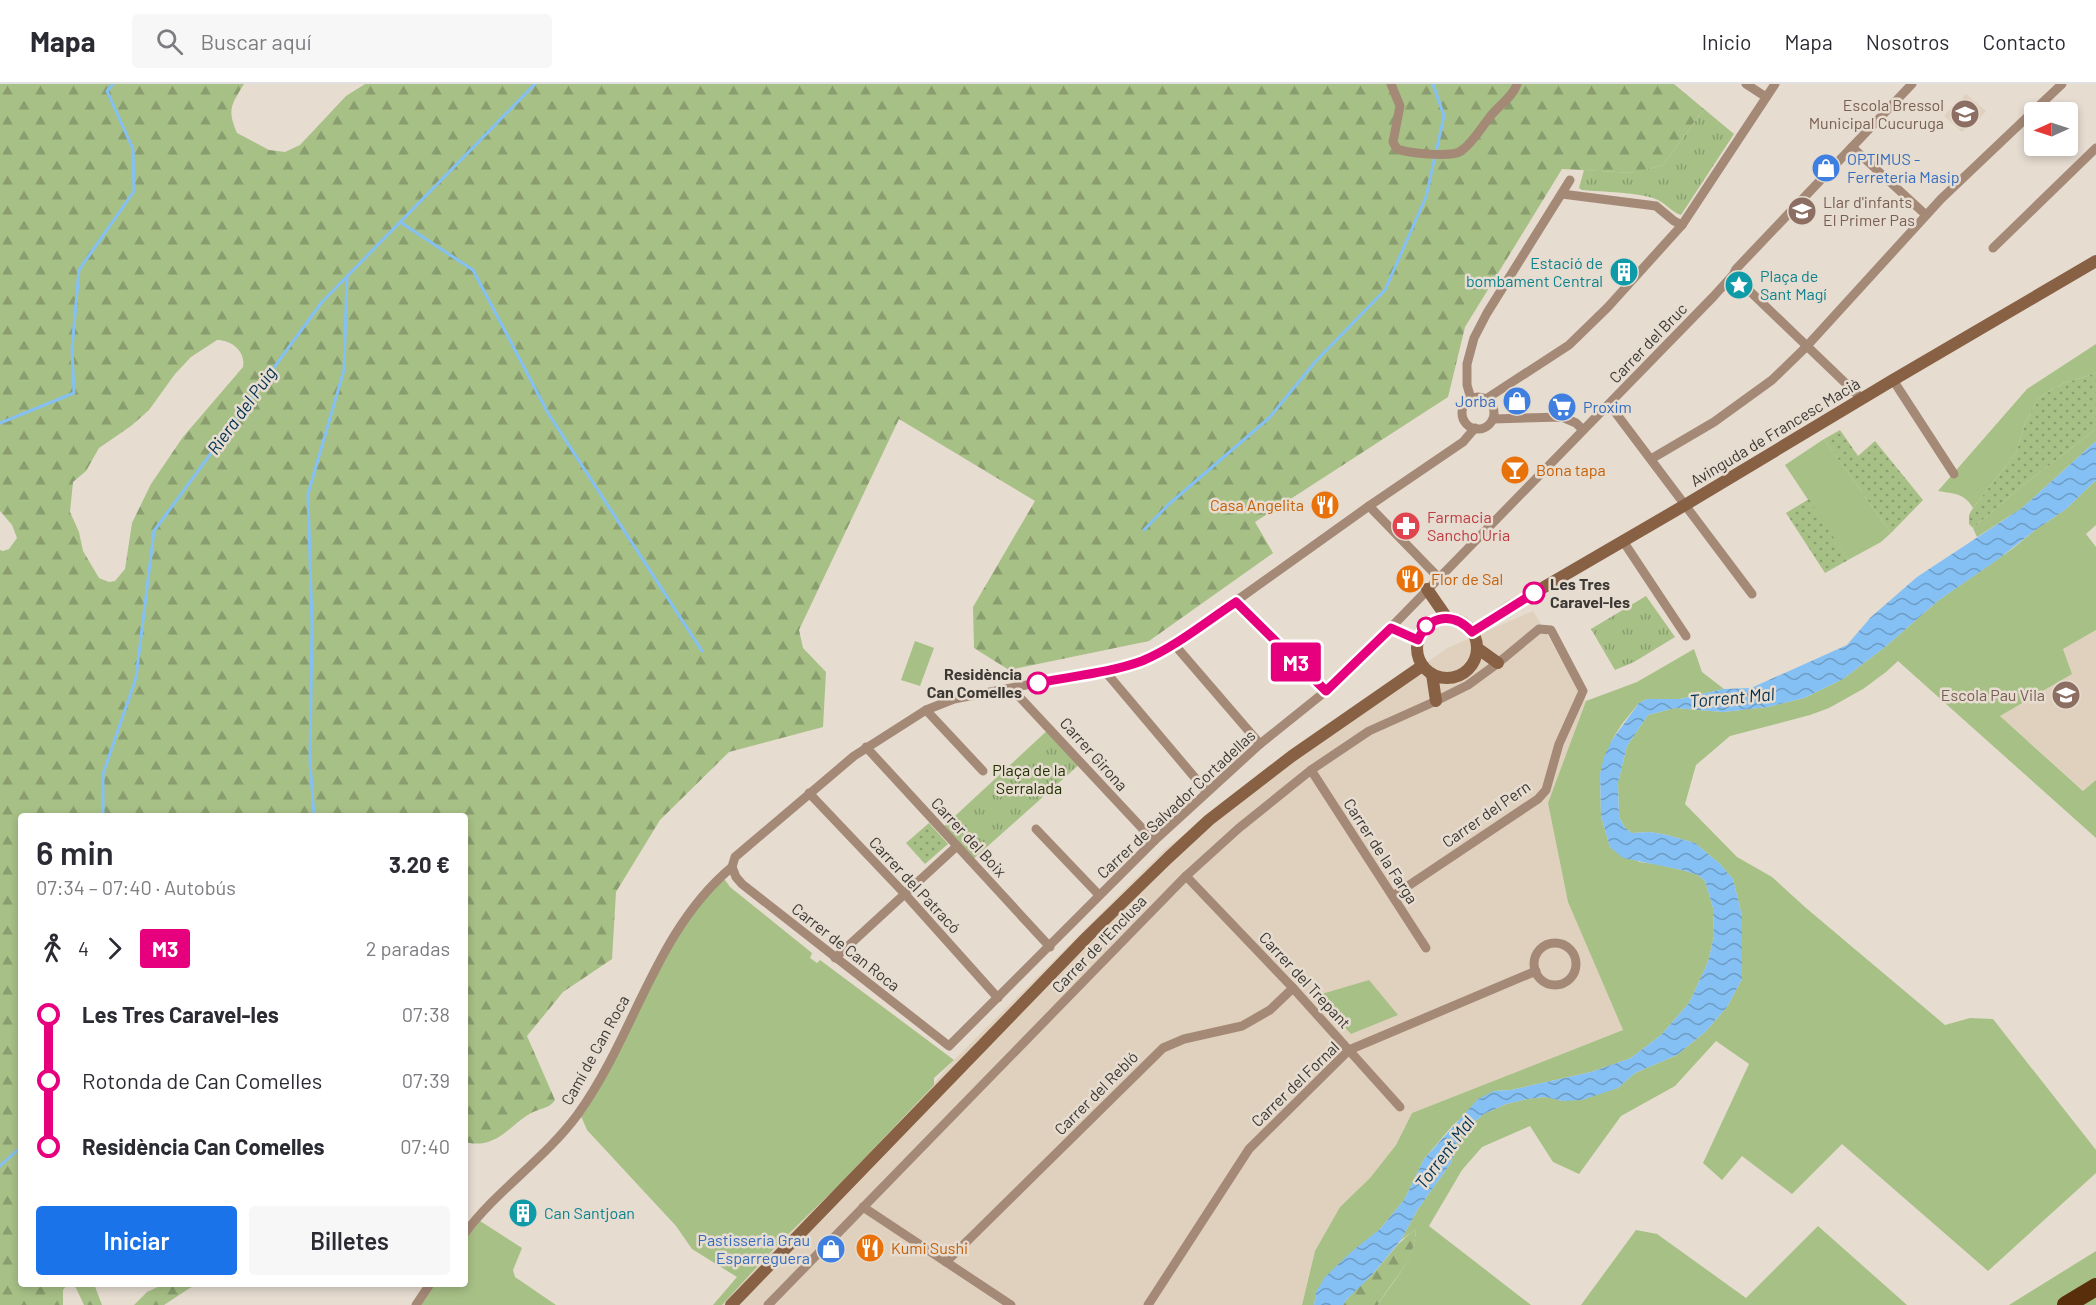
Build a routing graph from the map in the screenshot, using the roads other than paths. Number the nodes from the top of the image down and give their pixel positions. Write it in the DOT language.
graph roads {
  1 [pos="1391,84"];
  2 [pos="1517,84"];
  3 [pos="1746,84"];
  4 [pos="1775,84"];
  5 [pos="1912,84"];
  6 [pos="2062,84"];
  7 [pos="1766,97"];
  8 [pos="1852,147"];
  9 [pos="2096,148"];
  10 [pos="1570,180"];
  11 [pos="1562,194"];
  12 [pos="1926,215"];
  13 [pos="1682,225"];
  14 [pos="1993,248"];
  15 [pos="2096,261"];
  16 [pos="1733,275"];
  17 [pos="1806,346"];
  18 [pos="1893,380"];
  19 [pos="1471,399"];
  20 [pos="1486,399"];
  21 [pos="1862,399"];
  22 [pos="1610,404"];
  23 [pos="1493,418"];
  24 [pos="1475,428"];
  25 [pos="1583,430"];
  26 [pos="1651,459"];
  27 [pos="1954,474"];
  28 [pos="1685,505"];
  29 [pos="1369,506"];
  30 [pos="1623,541"];
  31 [pos="1439,578"];
  32 [pos="1427,589"];
  33 [pos="1752,594"];
  34 [pos="1236,602"];
  35 [pos="1448,618"];
  36 [pos="1391,628"];
  37 [pos="1472,632"];
  38 [pos="1686,636"];
  39 [pos="1418,640"];
  40 [pos="1173,643"];
  41 [pos="1477,648"];
  42 [pos="1498,663"];
  43 [pos="1422,666"];
  44 [pos="1104,670"];
  45 [pos="1432,674"];
  46 [pos="1012,689"];
  47 [pos="1326,691"];
  48 [pos="1436,701"];
  49 [pos="926,710"];
  50 [pos="1260,744"];
  51 [pos="866,747"];
  52 [pos="1311,770"];
  53 [pos="984,771"];
  54 [pos="1207,792"];
  55 [pos="809,793"];
  56 [pos="1036,829"];
  57 [pos="1154,841"];
  58 [pos="957,846"];
  59 [pos="732,867"];
  60 [pos="1186,876"];
  61 [pos="904,893"];
  62 [pos="1099,896"];
  63 [pos="1393,896"];
  64 [pos="1050,947"];
  65 [pos="1426,948"];
  66 [pos="835,958"];
  67 [pos="1536,970"];
  68 [pos="1293,988"];
  69 [pos="998,998"];
  70 [pos="949,1046"];
  71 [pos="1349,1050"];
  72 [pos="1400,1107"];
  73 [pos="863,1207"];
  74 [pos="468,1230"];
  75 [pos="946,1262"];
  76 [pos="428,1287"];
  77 [pos="2096,1287"];
  78 [pos="416,1305"];
  79 [pos="731,1305"];
  80 [pos="768,1305"];
  81 [pos="1011,1305"];
  82 [pos="1148,1305"];
  83 [pos="2066,1305"];
  1 -- 2 [label="street"];
  3 -- 7 [label="street"];
  4 -- 7 [label="street"];
  5 -- 8 [label="street"];
  6 -- 12 [label="street"];
  7 -- 13 [label="street"];
  8 -- 12 [label="street"];
  8 -- 16 [label="street"];
  9 -- 14 [label="street"];
  10 -- 11 [label="street"];
  11 -- 13 [label="street"];
  11 -- 19 [label="street"];
  12 -- 17 [label="street"];
  13 -- 20 [label="street"];
  15 -- 18 [label="street, Avinguda de Francesc Macià"];
  16 -- 17 [label="street"];
  16 -- 22 [label="street, Carrer del Bruc"];
  17 -- 21 [label="street"];
  17 -- 26 [label="street"];
  18 -- 21 [label="street, Avinguda de Francesc Macià"];
  18 -- 27 [label="street"];
  19 -- 20 [label="street"];
  19 -- 24 [label="street"];
  20 -- 23 [label="street"];
  21 -- 28 [label="street, Avinguda de Francesc Macià"];
  22 -- 25 [label="street, Carrer del Bruc"];
  22 -- 26 [label="street"];
  23 -- 24 [label="street"];
  23 -- 25 [label="street"];
  24 -- 29 [label="street, Camí de Can Roca"];
  25 -- 31 [label="street, Carrer del Bruc"];
  26 -- 28 [label="street"];
  28 -- 30 [label="street, Avinguda de Francesc Macià"];
  28 -- 33 [label="street"];
  29 -- 31 [label="street"];
  29 -- 34 [label="street, Camí de Can Roca"];
  30 -- 37 [label="street, Avinguda de Francesc Macià"];
  30 -- 38 [label="street"];
  31 -- 32 [label="street, Carrer del Bruc"];
  32 -- 35 [label="street"];
  32 -- 36 [label="street, Carrer de Salvador Cortadellas"];
  34 -- 40 [label="street, Camí de Can Roca"];
  34 -- 47 [label="street"];
  35 -- 37 [label="street"];
  35 -- 39 [label="street"];
  36 -- 39 [label="street"];
  36 -- 47 [label="street, Carrer de Salvador Cortadellas"];
  37 -- 41 [label="street"];
  39 -- 43 [label="street"];
  40 -- 44 [label="street, Camí de Can Roca"];
  40 -- 50 [label="street"];
  41 -- 42 [label="street"];
  41 -- 45 [label="street"];
  42 -- 48 [label="street, Carrer de l'Enclusa"];
  42 -- 63 [label="street, Carrer del Pern"];
  43 -- 45 [label="street"];
  43 -- 79 [label="street"];
  44 -- 46 [label="street, Camí de Can Roca"];
  44 -- 54 [label="street"];
  45 -- 48 [label="street"];
  46 -- 49 [label="street, Camí de Can Roca"];
  46 -- 57 [label="street, Carrer Girona"];
  47 -- 50 [label="street, Carrer de Salvador Cortadellas"];
  48 -- 52 [label="street, Carrer de l'Enclusa"];
  49 -- 51 [label="street, Camí de Can Roca"];
  49 -- 53 [label="street"];
  50 -- 54 [label="street, Carrer de Salvador Cortadellas"];
  51 -- 55 [label="street, Camí de Can Roca"];
  51 -- 58 [label="street, Carrer del Boix"];
  52 -- 60 [label="street, Carrer de l'Enclusa"];
  52 -- 63 [label="street, Carrer de la Farga"];
  54 -- 57 [label="street, Carrer de Salvador Cortadellas"];
  55 -- 59 [label="street, Camí de Can Roca"];
  55 -- 61 [label="street, Carrer del Patracó"];
  56 -- 62 [label="street"];
  57 -- 62 [label="street, Carrer de Salvador Cortadellas"];
  58 -- 61 [label="street"];
  58 -- 64 [label="street, Carrer del Boix"];
  59 -- 66 [label="street, Carrer de Can Roca"];
  59 -- 74 [label="street, Camí de Can Roca"];
  60 -- 68 [label="street, Carrer del Trepant"];
  60 -- 73 [label="street, Carrer de l'Enclusa"];
  61 -- 66 [label="street"];
  61 -- 69 [label="street, Carrer del Patracó"];
  62 -- 64 [label="street, Carrer de Salvador Cortadellas"];
  63 -- 65 [label="street, Carrer de la Farga"];
  64 -- 69 [label="street, Carrer de Salvador Cortadellas"];
  66 -- 70 [label="street, Carrer de Can Roca"];
  67 -- 67 [label="street"];
  67 -- 71 [label="street, Carrer del Fornal"];
  68 -- 71 [label="street, Carrer del Trepant"];
  68 -- 75 [label="street, Carrer del Rebló"];
  69 -- 70 [label="street, Carrer de Salvador Cortadellas"];
  71 -- 72 [label="street, Carrer del Trepant"];
  71 -- 82 [label="street, Carrer del Fornal"];
  73 -- 75 [label="street"];
  73 -- 80 [label="street, Carrer de l'Enclusa"];
  75 -- 81 [label="street"];
  76 -- 78 [label="street"];
  77 -- 83 [label="highway"];
}
